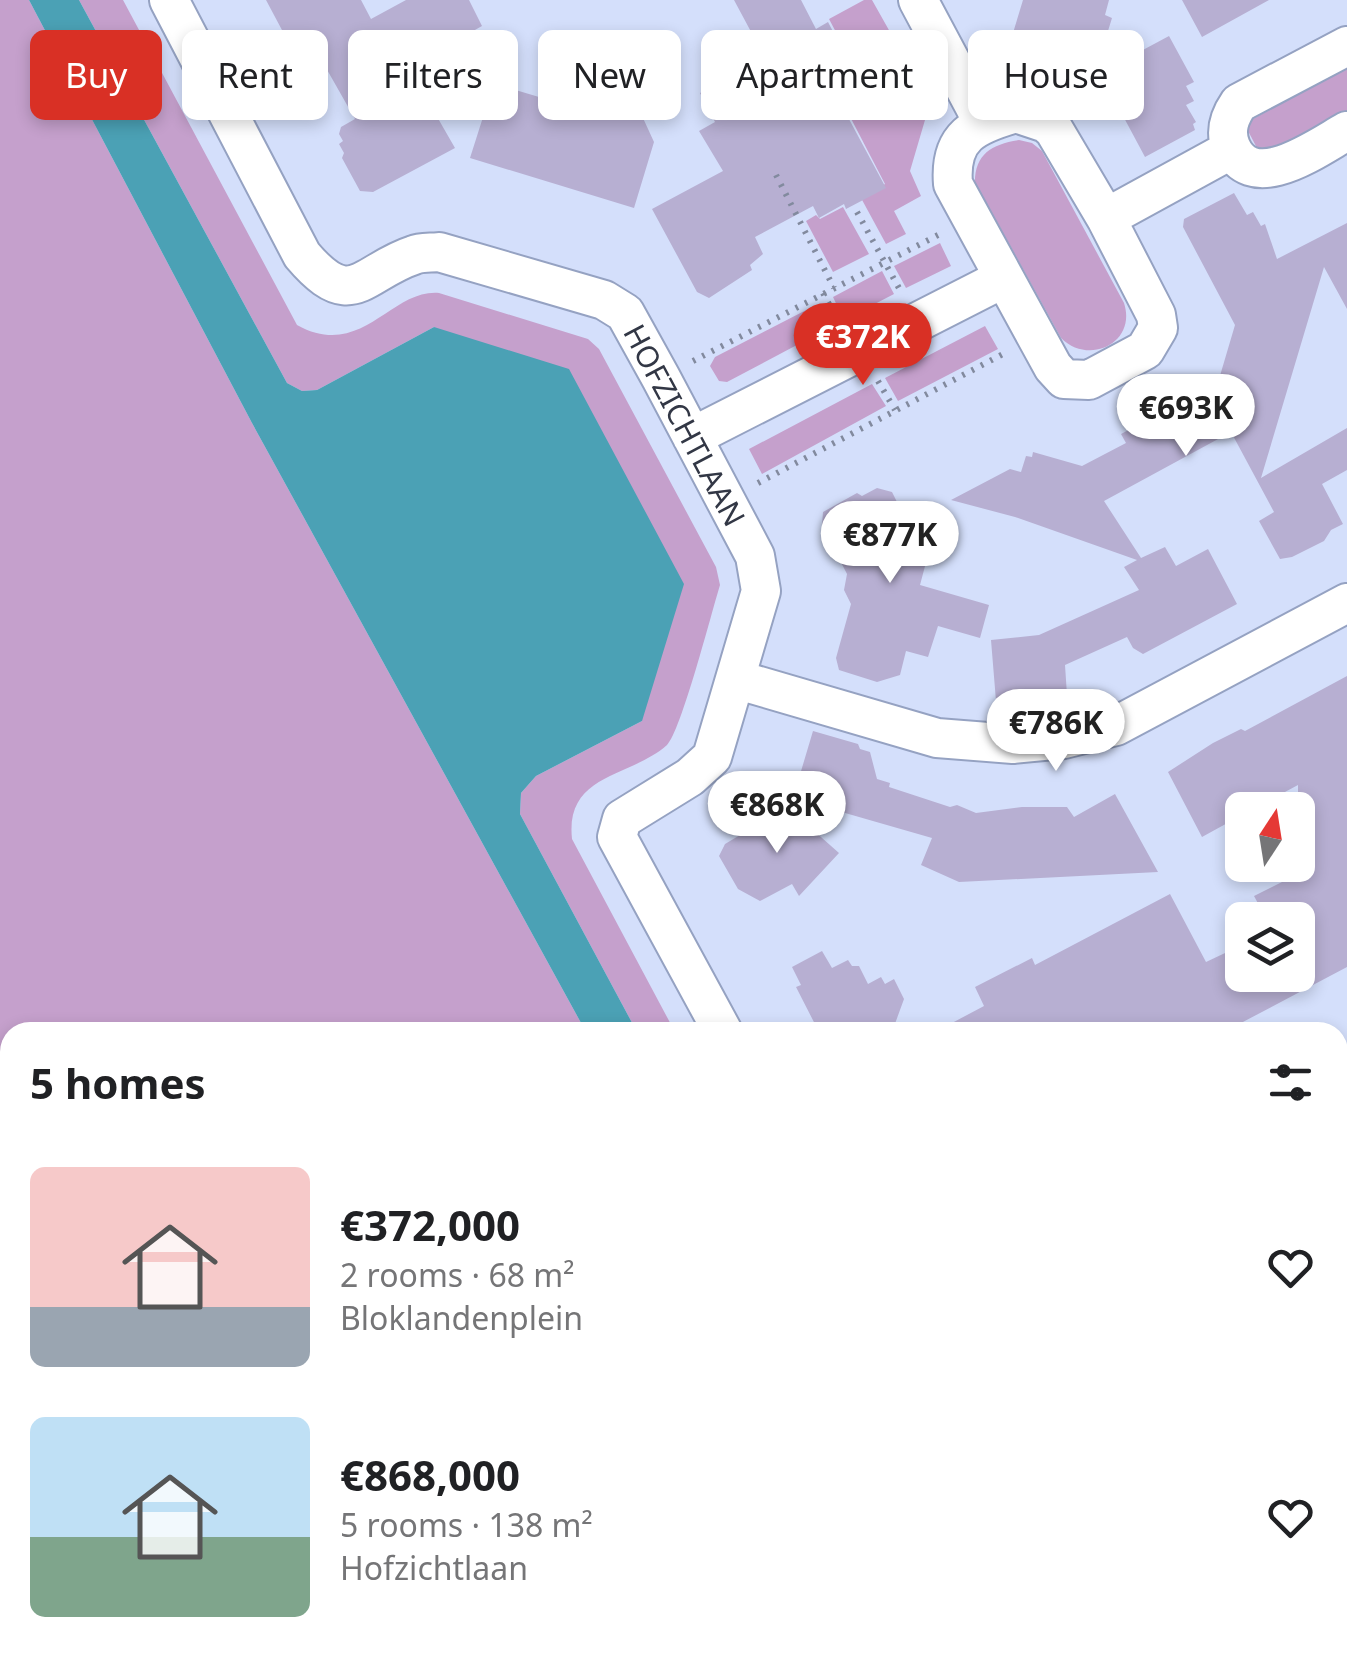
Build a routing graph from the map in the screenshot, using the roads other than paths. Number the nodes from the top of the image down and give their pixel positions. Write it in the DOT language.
graph roads {
  1 [pos="168,0"];
  2 [pos="918,0"];
  3 [pos="1347,46"];
  4 [pos="983,122"];
  5 [pos="1347,131"];
  6 [pos="1232,148"];
  7 [pos="1106,218"];
  8 [pos="1002,279"];
  9 [pos="692,437"];
  10 [pos="1347,604"];
  11 [pos="735,678"];
  12 [pos="718,1022"];
  1 -- 9 [label="street, HOFZICHTLAAN"];
  2 -- 4 [label="street"];
  3 -- 6 [label="street"];
  4 -- 7 [label="street"];
  4 -- 8 [label="street"];
  5 -- 6 [label="street"];
  6 -- 7 [label="street"];
  7 -- 8 [label="street"];
  8 -- 9 [label="street"];
  9 -- 11 [label="street, HOFZICHTLAAN"];
  10 -- 11 [label="street"];
  11 -- 12 [label="street, HOFZICHTLAAN"];
}
